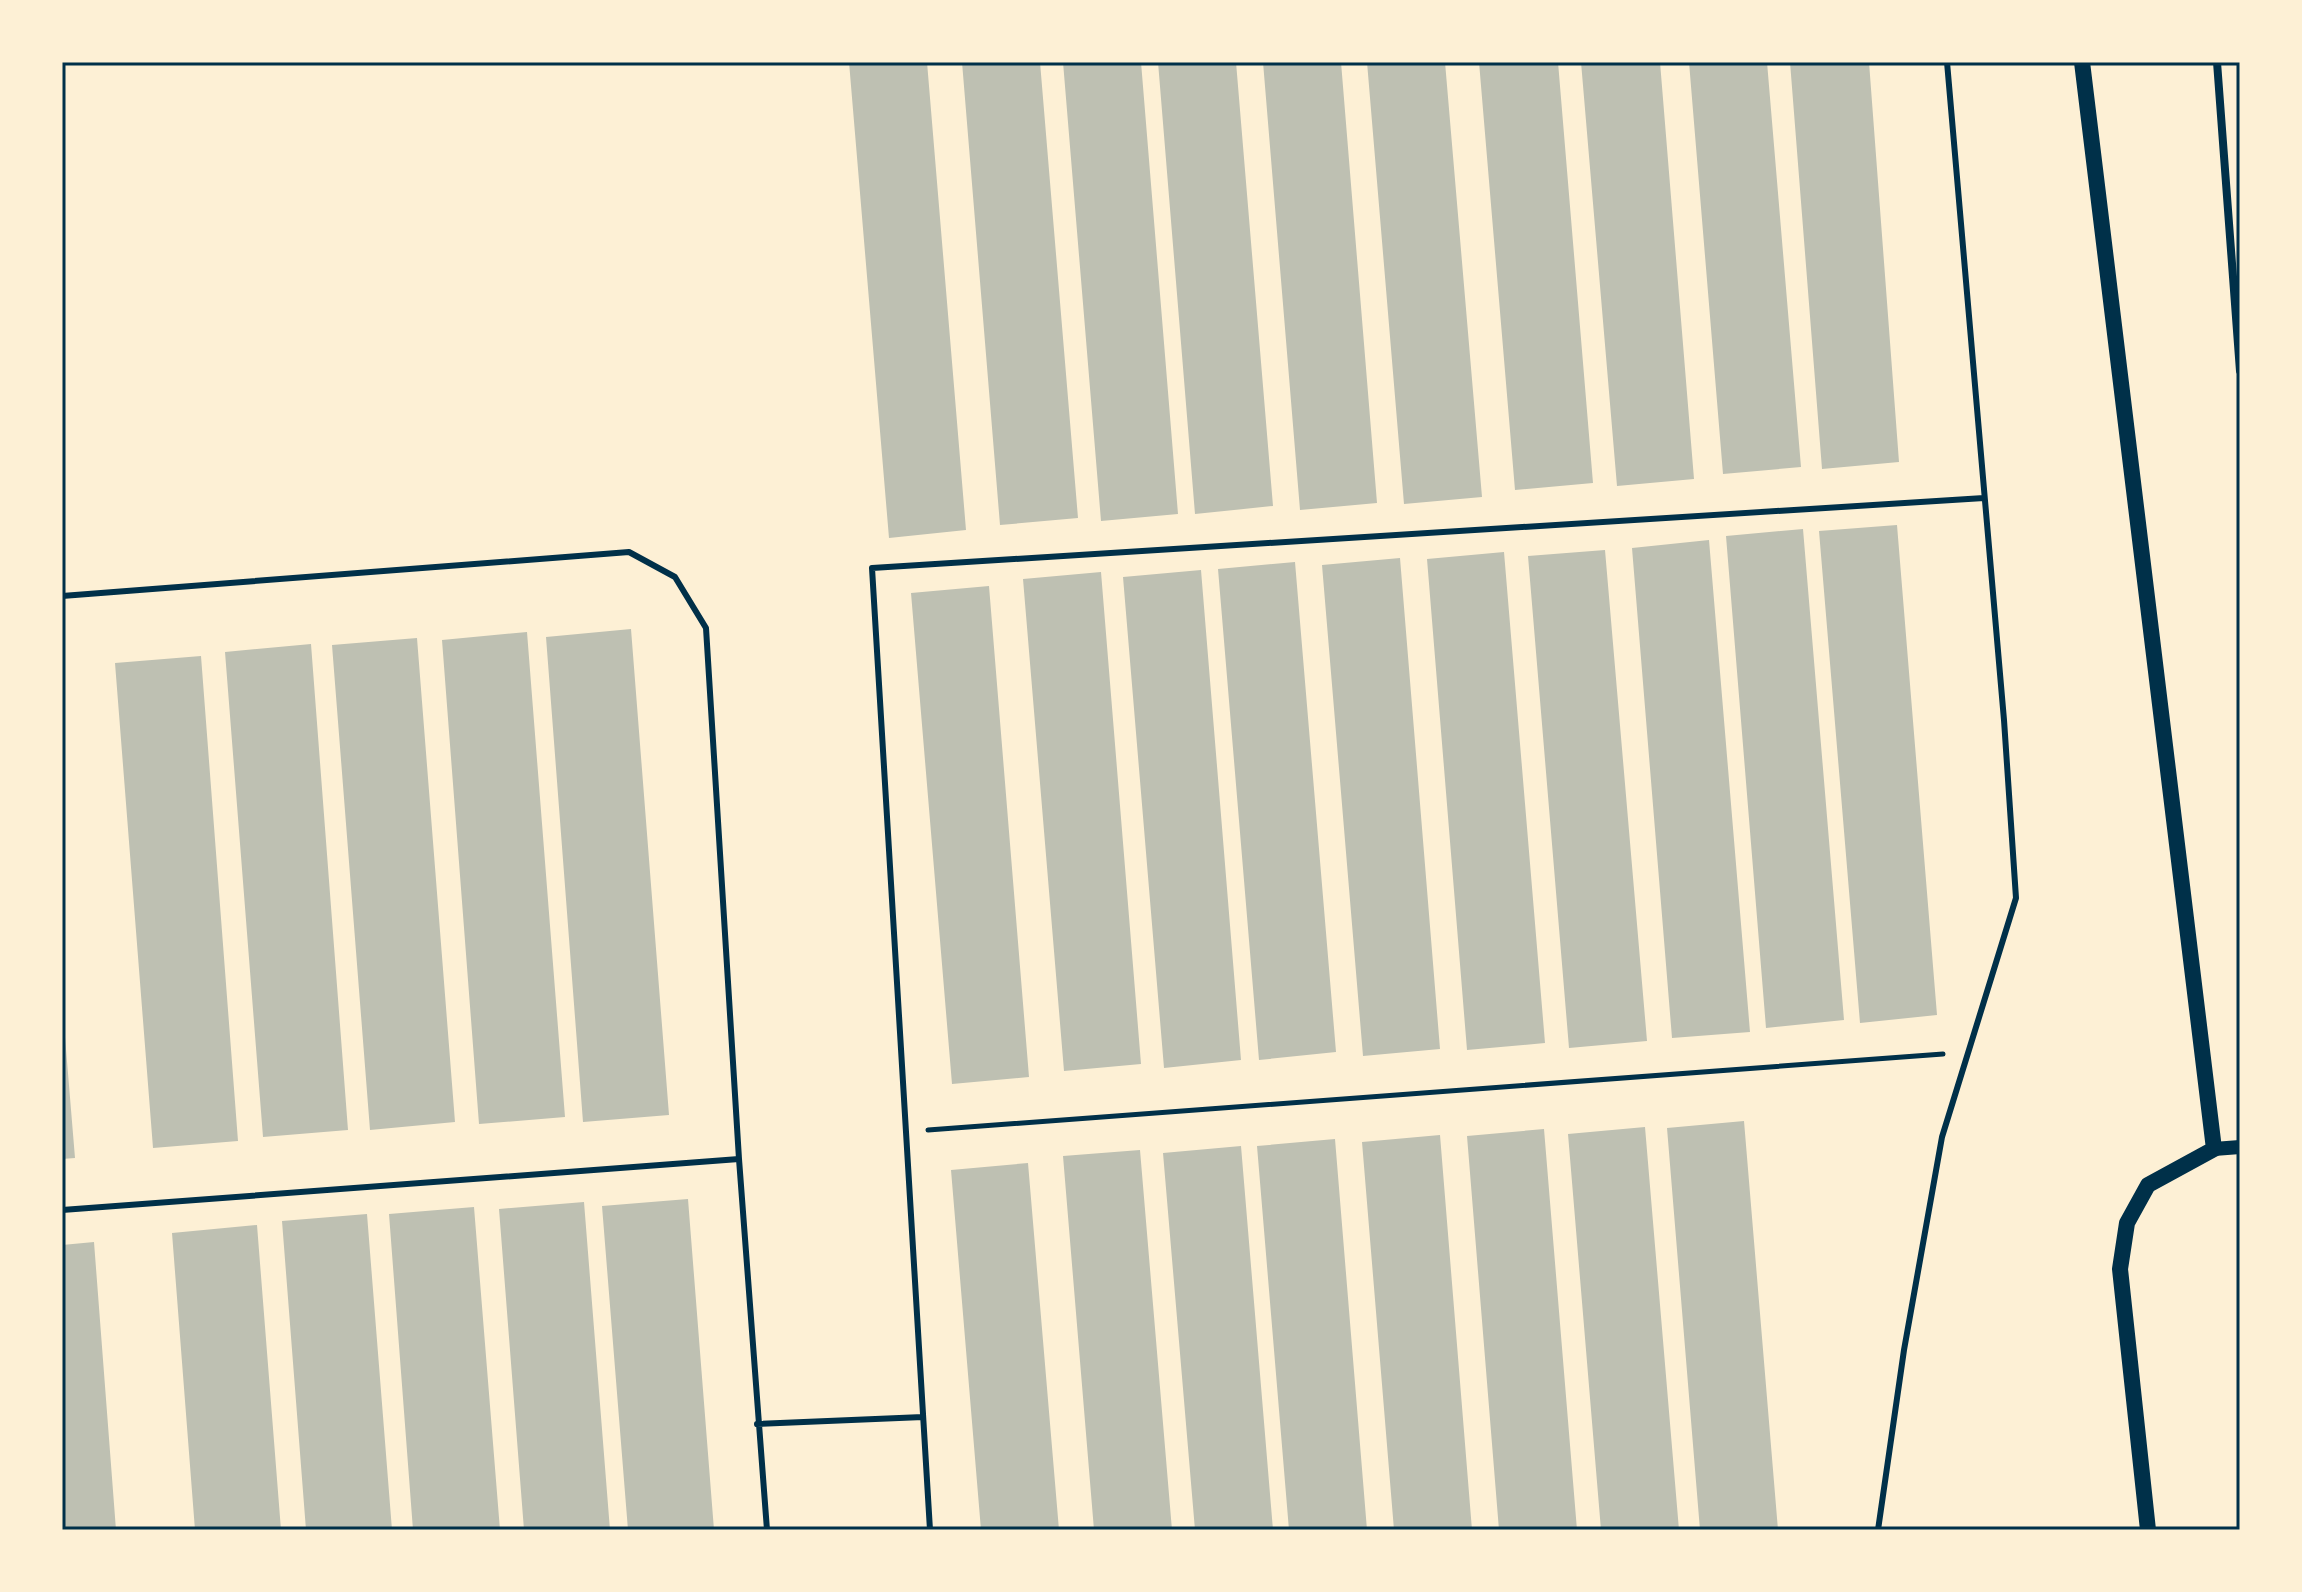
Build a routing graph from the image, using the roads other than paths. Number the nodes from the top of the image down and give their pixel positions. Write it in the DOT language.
graph roads {
  1 [pos="1947,62"];
  2 [pos="2082,62"];
  3 [pos="2217,62"];
  4 [pos="2240,200"];
  5 [pos="2227,201"];
  6 [pos="2240,371"];
  7 [pos="1984,498"];
  8 [pos="62,596"];
  9 [pos="2240,1147"];
  10 [pos="2214,1149"];
  11 [pos="739,1159"];
  12 [pos="62,1210"];
  13 [pos="923,1417"];
  14 [pos="757,1424"];
  15 [pos="767,1530"];
  16 [pos="930,1530"];
  17 [pos="1878,1530"];
  18 [pos="2148,1530"];
  1 -- 7 [label="lane"];
  2 -- 10 [label="main road"];
  3 -- 5 [label="street"];
  4 -- 5 [label="street"];
  5 -- 6 [label="street"];
  7 -- 13 [label="lane"];
  7 -- 17 [label="lane"];
  8 -- 11 [label="lane"];
  9 -- 10 [label="street"];
  10 -- 18 [label="main road"];
  11 -- 12 [label="lane"];
  11 -- 14 [label="lane"];
  13 -- 14 [label="lane"];
  13 -- 16 [label="lane"];
  14 -- 15 [label="lane"];
}
